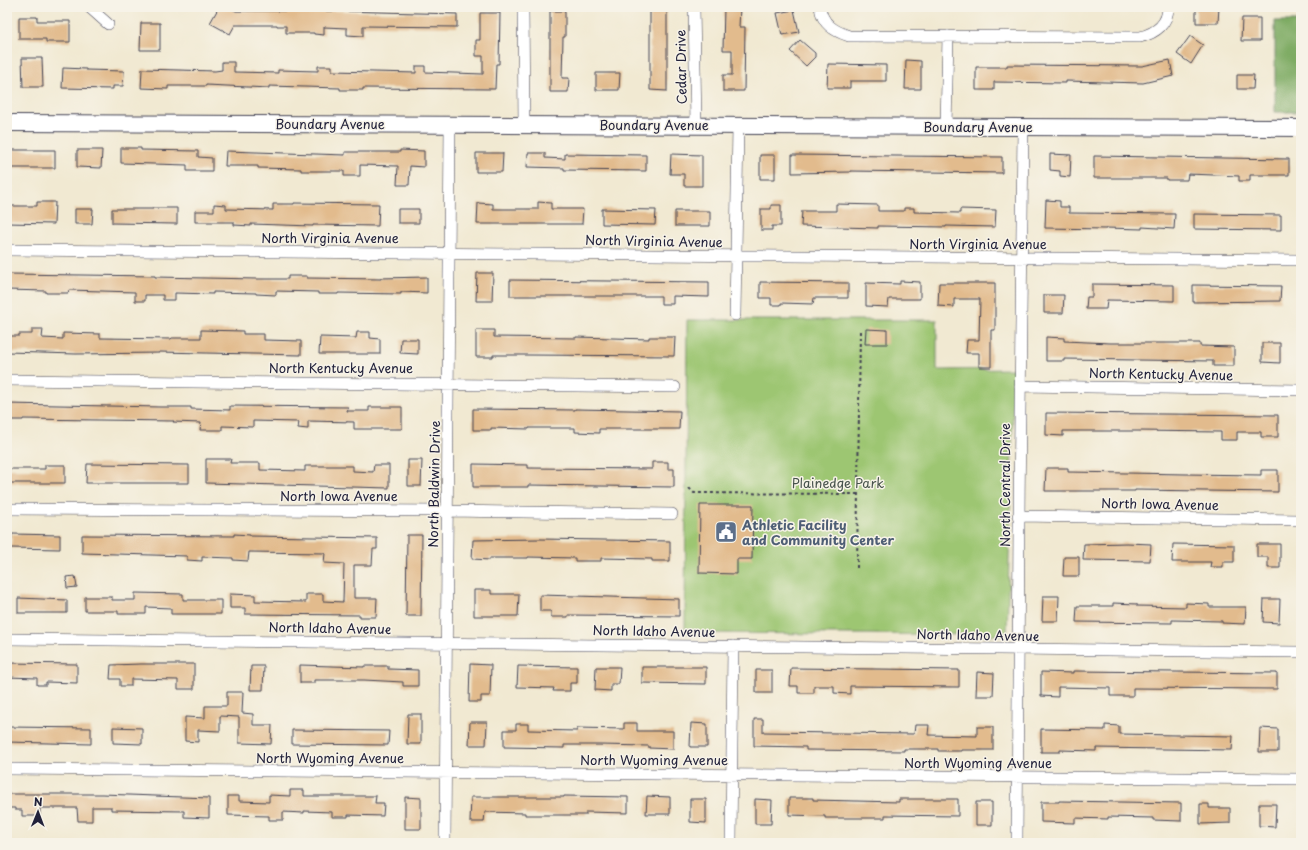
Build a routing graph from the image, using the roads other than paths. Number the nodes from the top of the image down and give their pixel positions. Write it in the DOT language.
graph roads {
  1 [pos="89,7"];
  2 [pos="523,7"];
  3 [pos="694,7"];
  4 [pos="820,7"];
  5 [pos="1168,7"];
  6 [pos="108,24"];
  7 [pos="948,36"];
  8 [pos="7,123"];
  9 [pos="450,124"];
  10 [pos="524,125"];
  11 [pos="696,126"];
  12 [pos="738,126"];
  13 [pos="946,127"];
  14 [pos="1023,127"];
  15 [pos="1301,128"];
  16 [pos="7,250"];
  17 [pos="450,254"];
  18 [pos="736,256"];
  19 [pos="1021,258"];
  20 [pos="1301,260"];
  21 [pos="735,315"];
  22 [pos="7,380"];
  23 [pos="449,383"];
  24 [pos="1020,386"];
  25 [pos="675,387"];
  26 [pos="1301,390"];
  27 [pos="7,510"];
  28 [pos="448,510"];
  29 [pos="672,514"];
  30 [pos="1018,516"];
  31 [pos="1301,520"];
  32 [pos="7,639"];
  33 [pos="447,643"];
  34 [pos="733,646"];
  35 [pos="1019,649"];
  36 [pos="1301,652"];
  37 [pos="7,769"];
  38 [pos="446,772"];
  39 [pos="731,775"];
  40 [pos="1017,777"];
  41 [pos="1301,779"];
  42 [pos="445,843"];
  43 [pos="731,843"];
  44 [pos="1017,843"];
  1 -- 6 [label="street"];
  2 -- 10 [label="street"];
  3 -- 11 [label="street, Cedar Drive"];
  4 -- 7 [label="street"];
  5 -- 7 [label="street"];
  7 -- 13 [label="street"];
  8 -- 9 [label="main road, Boundary Avenue"];
  9 -- 10 [label="main road, Boundary Avenue"];
  9 -- 17 [label="street, North Baldwin Drive"];
  10 -- 11 [label="main road, Boundary Avenue"];
  11 -- 12 [label="main road, Boundary Avenue"];
  12 -- 13 [label="main road, Boundary Avenue"];
  12 -- 18 [label="street"];
  13 -- 14 [label="main road, Boundary Avenue"];
  14 -- 15 [label="main road, Boundary Avenue"];
  14 -- 19 [label="street, North Central Drive"];
  16 -- 17 [label="street, North Virginia Avenue"];
  17 -- 18 [label="street, North Virginia Avenue"];
  17 -- 23 [label="street, North Baldwin Drive"];
  18 -- 19 [label="street, North Virginia Avenue"];
  18 -- 21 [label="street"];
  19 -- 20 [label="street, North Virginia Avenue"];
  19 -- 24 [label="street, North Central Drive"];
  22 -- 23 [label="street, North Kentucky Avenue"];
  23 -- 25 [label="street, North Kentucky Avenue"];
  23 -- 28 [label="street, North Baldwin Drive"];
  24 -- 26 [label="street, North Kentucky Avenue"];
  24 -- 30 [label="street, North Central Drive"];
  27 -- 28 [label="street, North Iowa Avenue"];
  28 -- 29 [label="street, North Iowa Avenue"];
  28 -- 33 [label="street, North Baldwin Drive"];
  30 -- 31 [label="street, North Iowa Avenue"];
  30 -- 35 [label="street, North Central Drive"];
  32 -- 33 [label="street, North Idaho Avenue"];
  33 -- 34 [label="street, North Idaho Avenue"];
  33 -- 38 [label="street, North Baldwin Drive"];
  34 -- 35 [label="street, North Idaho Avenue"];
  34 -- 39 [label="street"];
  35 -- 36 [label="street, North Idaho Avenue"];
  35 -- 40 [label="street, North Central Drive"];
  37 -- 38 [label="street, North Wyoming Avenue"];
  38 -- 39 [label="street, North Wyoming Avenue"];
  38 -- 42 [label="street, North Baldwin Drive"];
  39 -- 40 [label="street, North Wyoming Avenue"];
  39 -- 43 [label="street"];
  40 -- 41 [label="street, North Wyoming Avenue"];
  40 -- 44 [label="street, North Central Drive"];
}
